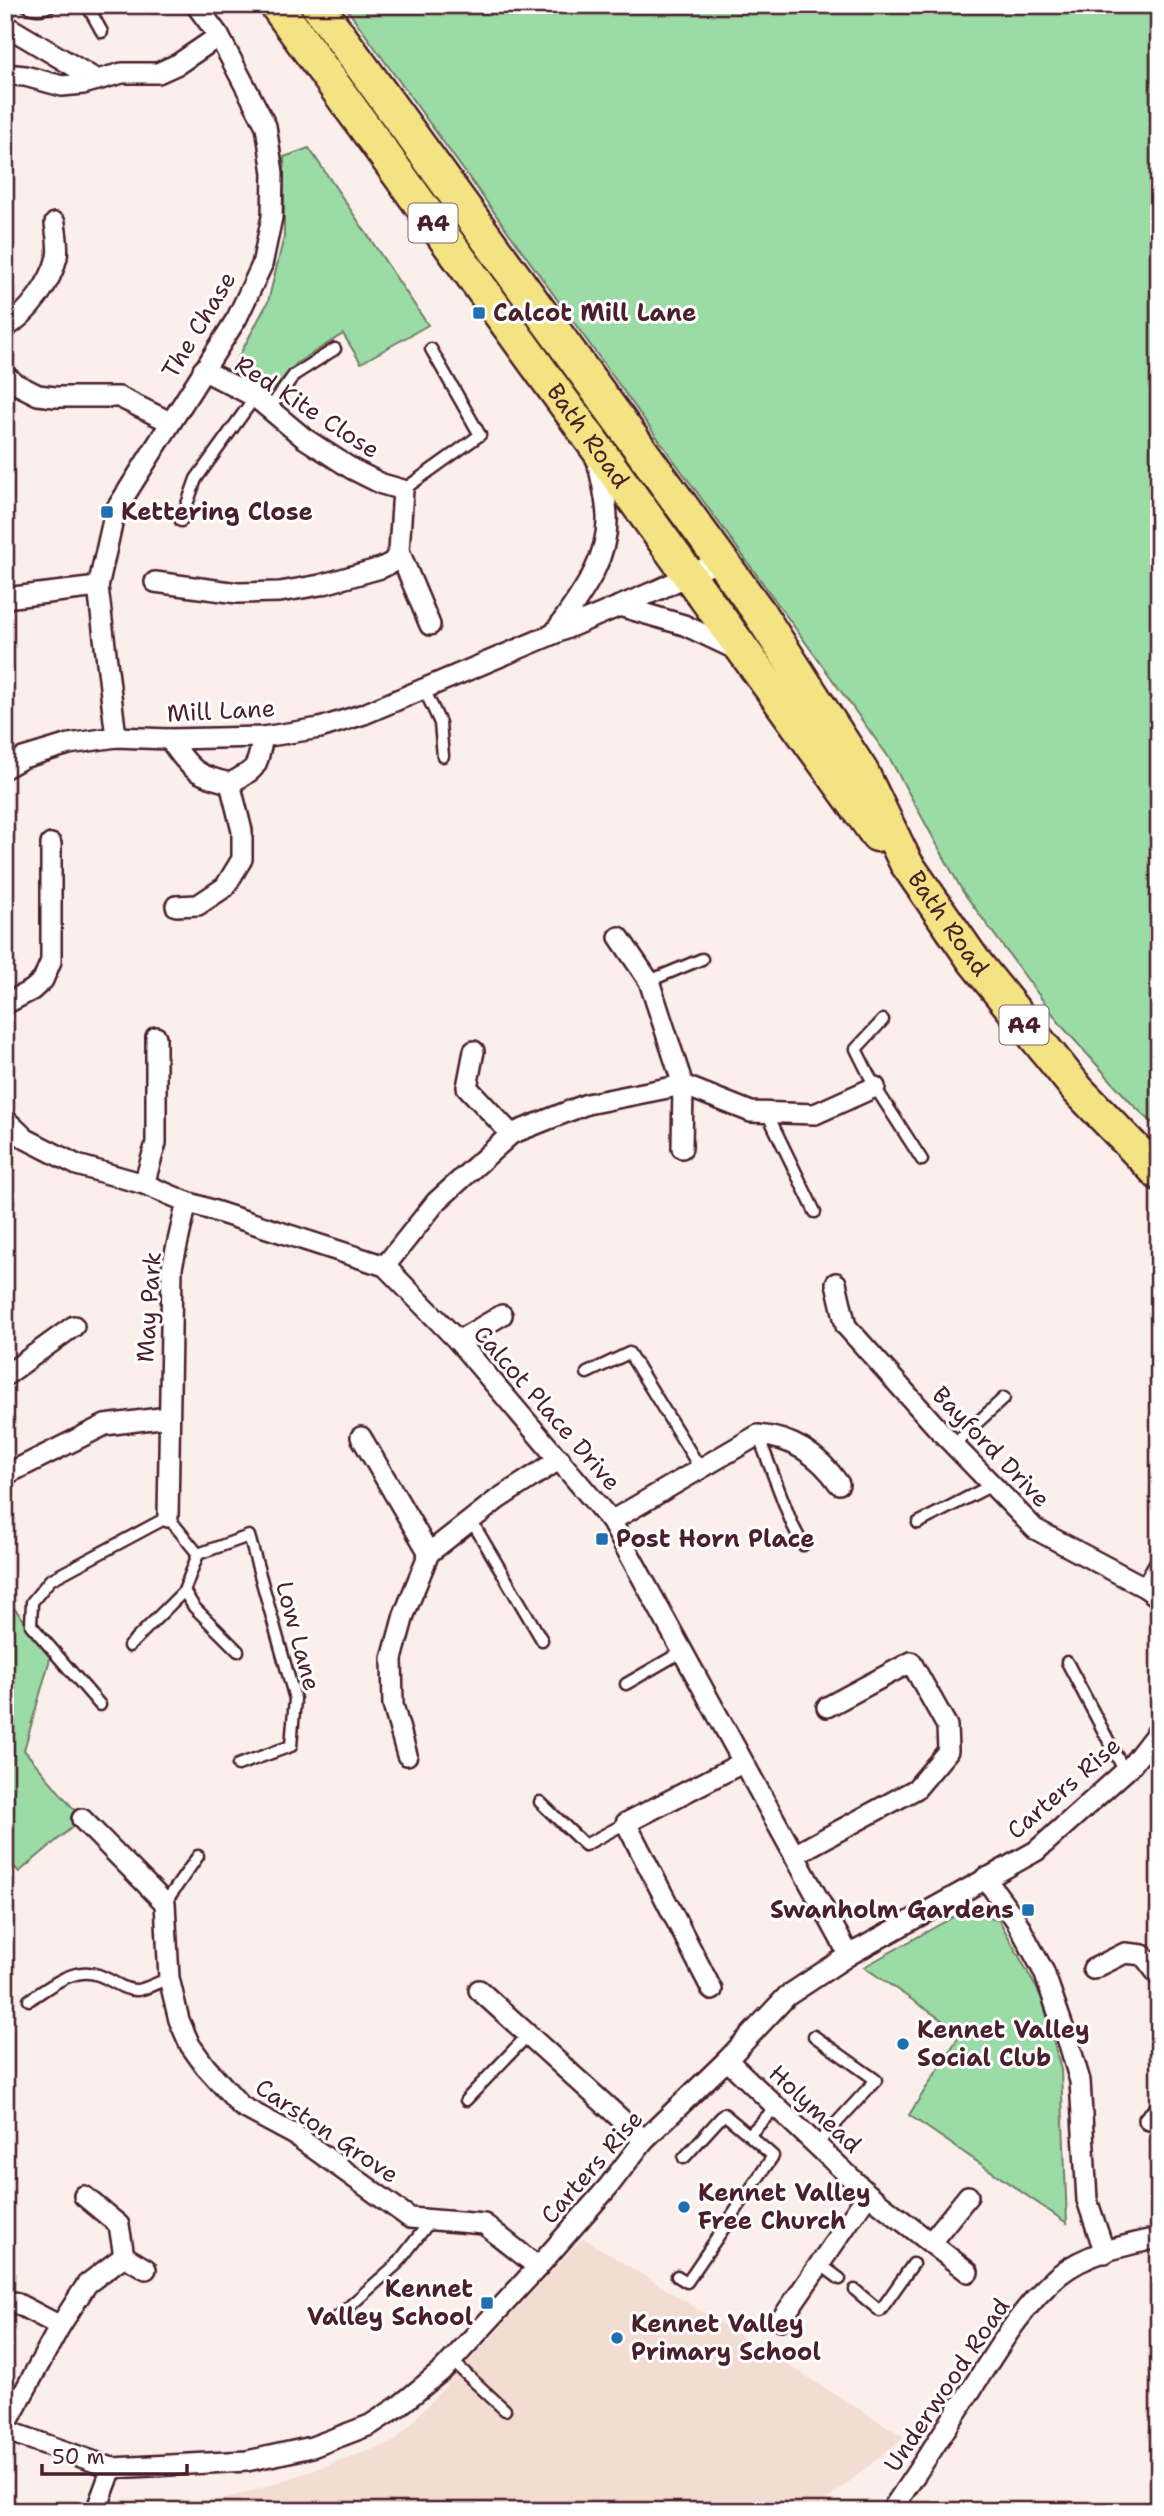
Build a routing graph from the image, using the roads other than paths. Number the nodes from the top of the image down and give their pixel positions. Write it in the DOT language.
graph roads {
  1 [pos="26,5"];
  2 [pos="52,5"];
  3 [pos="88,5"];
  4 [pos="196,5"];
  5 [pos="276,5"];
  6 [pos="317,5"];
  7 [pos="5,24"];
  8 [pos="102,32"];
  9 [pos="219,36"];
  10 [pos="5,74"];
  11 [pos="97,80"];
  12 [pos="55,223"];
  13 [pos="5,328"];
  14 [pos="335,349"];
  15 [pos="431,349"];
  16 [pos="203,370"];
  17 [pos="5,375"];
  18 [pos="262,402"];
  19 [pos="170,422"];
  20 [pos="593,440"];
  21 [pos="403,489"];
  22 [pos="181,521"];
  23 [pos="399,551"];
  24 [pos="721,561"];
  25 [pos="690,575"];
  26 [pos="155,582"];
  27 [pos="98,587"];
  28 [pos="5,598"];
  29 [pos="619,606"];
  30 [pos="430,625"];
  31 [pos="555,633"];
  32 [pos="749,656"];
  33 [pos="424,689"];
  34 [pos="116,737"];
  35 [pos="263,737"];
  36 [pos="169,739"];
  37 [pos="443,756"];
  38 [pos="5,768"];
  39 [pos="230,783"];
  40 [pos="51,844"];
  41 [pos="906,863"];
  42 [pos="176,906"];
  43 [pos="619,937"];
  44 [pos="702,959"];
  45 [pos="649,981"];
  46 [pos="5,1004"];
  47 [pos="883,1020"];
  48 [pos="156,1037"];
  49 [pos="474,1051"];
  50 [pos="683,1085"];
  51 [pos="876,1087"];
  52 [pos="767,1113"];
  53 [pos="5,1119"];
  54 [pos="511,1134"];
  55 [pos="682,1148"];
  56 [pos="922,1160"];
  57 [pos="1159,1174"];
  58 [pos="144,1184"];
  59 [pos="187,1202"];
  60 [pos="815,1212"];
  61 [pos="385,1266"];
  62 [pos="836,1283"];
  63 [pos="502,1315"];
  64 [pos="74,1326"];
  65 [pos="458,1341"];
  66 [pos="587,1373"];
  67 [pos="5,1376"];
  68 [pos="1004,1398"];
  69 [pos="168,1417"];
  70 [pos="758,1435"];
  71 [pos="360,1437"];
  72 [pos="953,1445"];
  73 [pos="560,1459"];
  74 [pos="700,1468"];
  75 [pos="5,1475"];
  76 [pos="839,1484"];
  77 [pos="992,1485"];
  78 [pos="168,1517"];
  79 [pos="471,1520"];
  80 [pos="611,1521"];
  81 [pos="918,1523"];
  82 [pos="803,1545"];
  83 [pos="429,1553"];
  84 [pos="198,1554"];
  85 [pos="1159,1565"];
  86 [pos="184,1591"];
  87 [pos="1152,1593"];
  88 [pos="542,1640"];
  89 [pos="129,1646"];
  90 [pos="238,1651"];
  91 [pos="683,1651"];
  92 [pos="1067,1662"];
  93 [pos="626,1684"];
  94 [pos="100,1705"];
  95 [pos="827,1707"];
  96 [pos="1159,1730"];
  97 [pos="407,1755"];
  98 [pos="742,1763"];
  99 [pos="238,1765"];
  100 [pos="1125,1772"];
  101 [pos="540,1802"];
  102 [pos="82,1819"];
  103 [pos="626,1824"];
  104 [pos="794,1855"];
  105 [pos="198,1856"];
  106 [pos="985,1878"];
  107 [pos="165,1903"];
  108 [pos="849,1955"];
  109 [pos="1093,1969"];
  110 [pos="1159,1976"];
  111 [pos="169,1978"];
  112 [pos="479,1990"];
  113 [pos="712,1990"];
  114 [pos="29,2000"];
  115 [pos="528,2035"];
  116 [pos="814,2036"];
  117 [pos="727,2060"];
  118 [pos="466,2100"];
  119 [pos="776,2106"];
  120 [pos="749,2135"];
  121 [pos="644,2140"];
  122 [pos="817,2144"];
  123 [pos="684,2158"];
  124 [pos="868,2194"];
  125 [pos="84,2196"];
  126 [pos="968,2196"];
  127 [pos="431,2220"];
  128 [pos="1159,2238"];
  129 [pos="932,2242"];
  130 [pos="1105,2253"];
  131 [pos="124,2256"];
  132 [pos="820,2264"];
  133 [pos="913,2264"];
  134 [pos="538,2267"];
  135 [pos="146,2269"];
  136 [pos="968,2272"];
  137 [pos="677,2276"];
  138 [pos="840,2279"];
  139 [pos="855,2290"];
  140 [pos="10,2298"];
  141 [pos="780,2320"];
  142 [pos="333,2321"];
  143 [pos="60,2326"];
  144 [pos="452,2361"];
  145 [pos="505,2410"];
  146 [pos="5,2428"];
  147 [pos="112,2468"];
  148 [pos="96,2511"];
  149 [pos="891,2511"];
  1 -- 2 [label="lane"];
  3 -- 8 [label="lane"];
  4 -- 9 [label="street, The Chase"];
  5 -- 20 [label="main road, Bath Road / A4"];
  6 -- 24 [label="main road, Bath Road / A4"];
  7 -- 11 [label="street"];
  9 -- 11 [label="street"];
  9 -- 16 [label="street, The Chase"];
  10 -- 11 [label="street"];
  12 -- 13 [label="street"];
  14 -- 18 [label="lane"];
  15 -- 21 [label="lane"];
  16 -- 18 [label="street, Red Kite Close"];
  16 -- 19 [label="street, The Chase"];
  17 -- 19 [label="street"];
  18 -- 21 [label="street, Red Kite Close"];
  18 -- 22 [label="lane"];
  19 -- 27 [label="street, The Chase"];
  20 -- 25 [label="main road, Bath Road / A4"];
  20 -- 31 [label="street"];
  21 -- 23 [label="street"];
  23 -- 26 [label="street"];
  23 -- 30 [label="street"];
  24 -- 25 [label="street, Mill Lane"];
  24 -- 41 [label="main road, Bath Road / A4"];
  25 -- 29 [label="street, Mill Lane"];
  25 -- 32 [label="main road, Bath Road / A4"];
  27 -- 28 [label="street"];
  27 -- 34 [label="street"];
  29 -- 31 [label="street, Mill Lane"];
  29 -- 32 [label="street"];
  31 -- 33 [label="street, Mill Lane"];
  32 -- 41 [label="main road, Bath Road / A4"];
  33 -- 35 [label="street, Mill Lane"];
  33 -- 37 [label="lane"];
  34 -- 36 [label="street, Mill Lane"];
  34 -- 38 [label="street"];
  35 -- 36 [label="street, Mill Lane"];
  35 -- 39 [label="street"];
  36 -- 39 [label="street"];
  39 -- 42 [label="street"];
  40 -- 46 [label="street"];
  41 -- 57 [label="main road, Bath Road / A4"];
  43 -- 45 [label="street"];
  44 -- 45 [label="lane"];
  45 -- 50 [label="street"];
  47 -- 51 [label="lane"];
  48 -- 58 [label="street"];
  49 -- 54 [label="street"];
  50 -- 52 [label="street"];
  50 -- 54 [label="street"];
  50 -- 55 [label="street"];
  51 -- 52 [label="street"];
  51 -- 56 [label="lane"];
  52 -- 60 [label="lane"];
  53 -- 58 [label="street, Calcot Place Drive"];
  54 -- 61 [label="street"];
  58 -- 59 [label="street, Calcot Place Drive"];
  59 -- 61 [label="street, Calcot Place Drive"];
  59 -- 69 [label="street, May Park"];
  61 -- 65 [label="street, Calcot Place Drive"];
  62 -- 72 [label="street, Bayford Drive"];
  63 -- 65 [label="street"];
  64 -- 67 [label="street"];
  65 -- 73 [label="street, Calcot Place Drive"];
  66 -- 74 [label="lane"];
  68 -- 72 [label="lane"];
  69 -- 75 [label="street"];
  69 -- 78 [label="street, May Park"];
  70 -- 74 [label="street"];
  70 -- 76 [label="street"];
  70 -- 82 [label="lane"];
  71 -- 83 [label="street"];
  72 -- 77 [label="street, Bayford Drive"];
  73 -- 79 [label="street"];
  73 -- 80 [label="street, Calcot Place Drive"];
  74 -- 80 [label="street"];
  77 -- 81 [label="lane"];
  77 -- 87 [label="street, Bayford Drive"];
  78 -- 84 [label="lane"];
  78 -- 94 [label="lane"];
  79 -- 83 [label="street"];
  79 -- 88 [label="lane"];
  80 -- 91 [label="street, Calcot Place Drive"];
  83 -- 97 [label="street"];
  84 -- 86 [label="lane"];
  84 -- 99 [label="lane, Low Lane"];
  85 -- 87 [label="street"];
  86 -- 89 [label="lane"];
  86 -- 90 [label="lane"];
  91 -- 93 [label="lane"];
  91 -- 98 [label="street, Calcot Place Drive"];
  92 -- 100 [label="lane"];
  95 -- 104 [label="street"];
  96 -- 100 [label="street, Carters Rise"];
  98 -- 103 [label="street"];
  98 -- 104 [label="street, Calcot Place Drive"];
  100 -- 106 [label="street, Carters Rise"];
  101 -- 103 [label="lane"];
  102 -- 107 [label="street"];
  103 -- 113 [label="street"];
  104 -- 108 [label="street, Calcot Place Drive"];
  105 -- 107 [label="lane"];
  106 -- 108 [label="street, Carters Rise"];
  106 -- 130 [label="street"];
  107 -- 111 [label="street, Carston Grove"];
  108 -- 117 [label="street, Carters Rise"];
  109 -- 110 [label="street"];
  111 -- 114 [label="lane"];
  111 -- 127 [label="street, Carston Grove"];
  112 -- 115 [label="street"];
  115 -- 118 [label="lane"];
  115 -- 121 [label="street"];
  116 -- 122 [label="lane"];
  117 -- 119 [label="street, Holymead"];
  117 -- 121 [label="street, Carters Rise"];
  119 -- 120 [label="lane"];
  119 -- 122 [label="street, Holymead"];
  120 -- 123 [label="lane"];
  120 -- 137 [label="lane"];
  121 -- 134 [label="street, Carters Rise"];
  122 -- 124 [label="street, Holymead"];
  124 -- 129 [label="street, Holymead"];
  124 -- 132 [label="street"];
  125 -- 131 [label="street"];
  126 -- 129 [label="street"];
  127 -- 134 [label="street, Carston Grove"];
  127 -- 142 [label="lane"];
  128 -- 130 [label="street, Underwood Road"];
  129 -- 136 [label="street, Holymead"];
  130 -- 149 [label="street, Underwood Road"];
  131 -- 135 [label="street"];
  131 -- 143 [label="street"];
  132 -- 138 [label="lane"];
  132 -- 141 [label="street"];
  133 -- 139 [label="lane"];
  134 -- 144 [label="street, Carters Rise"];
  140 -- 143 [label="street"];
  143 -- 146 [label="street"];
  144 -- 145 [label="lane"];
  144 -- 147 [label="street, Carters Rise"];
  146 -- 147 [label="street, Carters Rise"];
  147 -- 148 [label="street"];
}
